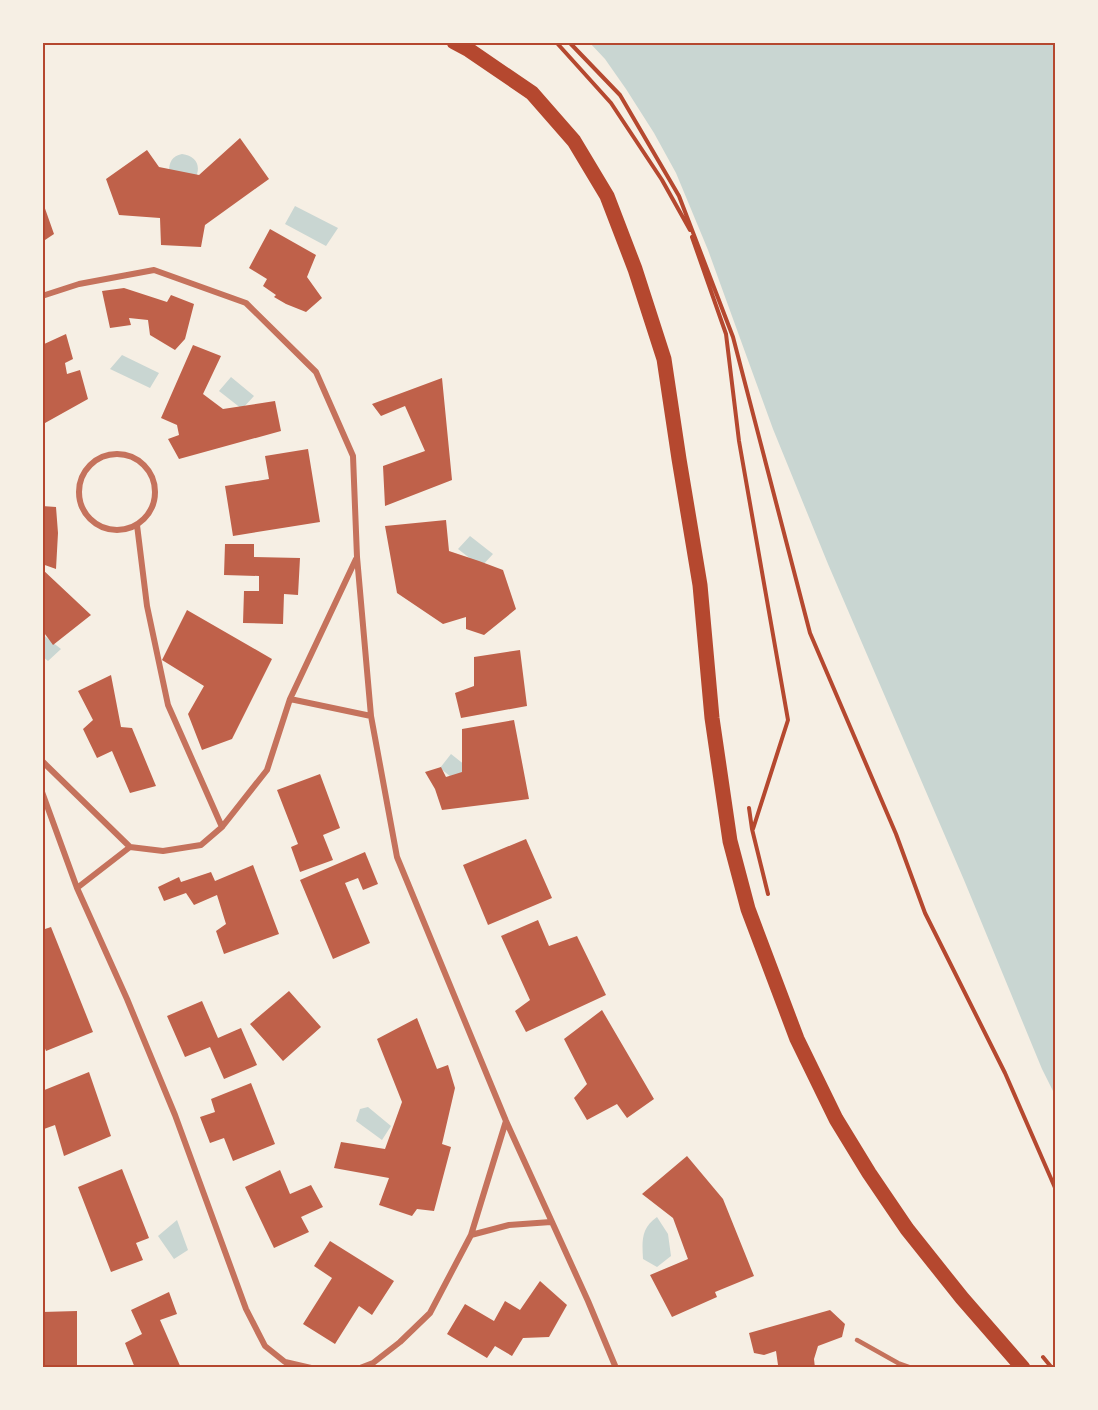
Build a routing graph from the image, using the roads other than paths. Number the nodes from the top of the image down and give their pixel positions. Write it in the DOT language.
graph roads {
  1 [pos="454,42"];
  2 [pos="42,296"];
  3 [pos="137,525"];
  4 [pos="357,557"];
  5 [pos="290,699"];
  6 [pos="371,716"];
  7 [pos="42,761"];
  8 [pos="42,792"];
  9 [pos="222,827"];
  10 [pos="130,847"];
  11 [pos="77,888"];
  12 [pos="506,1121"];
  13 [pos="551,1222"];
  14 [pos="471,1235"];
  15 [pos="857,1340"];
  16 [pos="311,1368"];
  17 [pos="360,1368"];
  18 [pos="616,1368"];
  19 [pos="912,1368"];
  20 [pos="1023,1368"];
  1 -- 20 [label="main road"];
  2 -- 4 [label="street"];
  3 -- 3 [label="street"];
  3 -- 9 [label="street"];
  4 -- 5 [label="street"];
  4 -- 6 [label="street"];
  5 -- 6 [label="street"];
  5 -- 9 [label="street"];
  6 -- 12 [label="street"];
  7 -- 10 [label="street"];
  8 -- 11 [label="street"];
  9 -- 10 [label="street"];
  10 -- 11 [label="street"];
  11 -- 16 [label="street"];
  12 -- 13 [label="street"];
  12 -- 14 [label="street"];
  13 -- 14 [label="street"];
  13 -- 18 [label="street"];
  14 -- 17 [label="street"];
  15 -- 19 [label="lane"];
}
